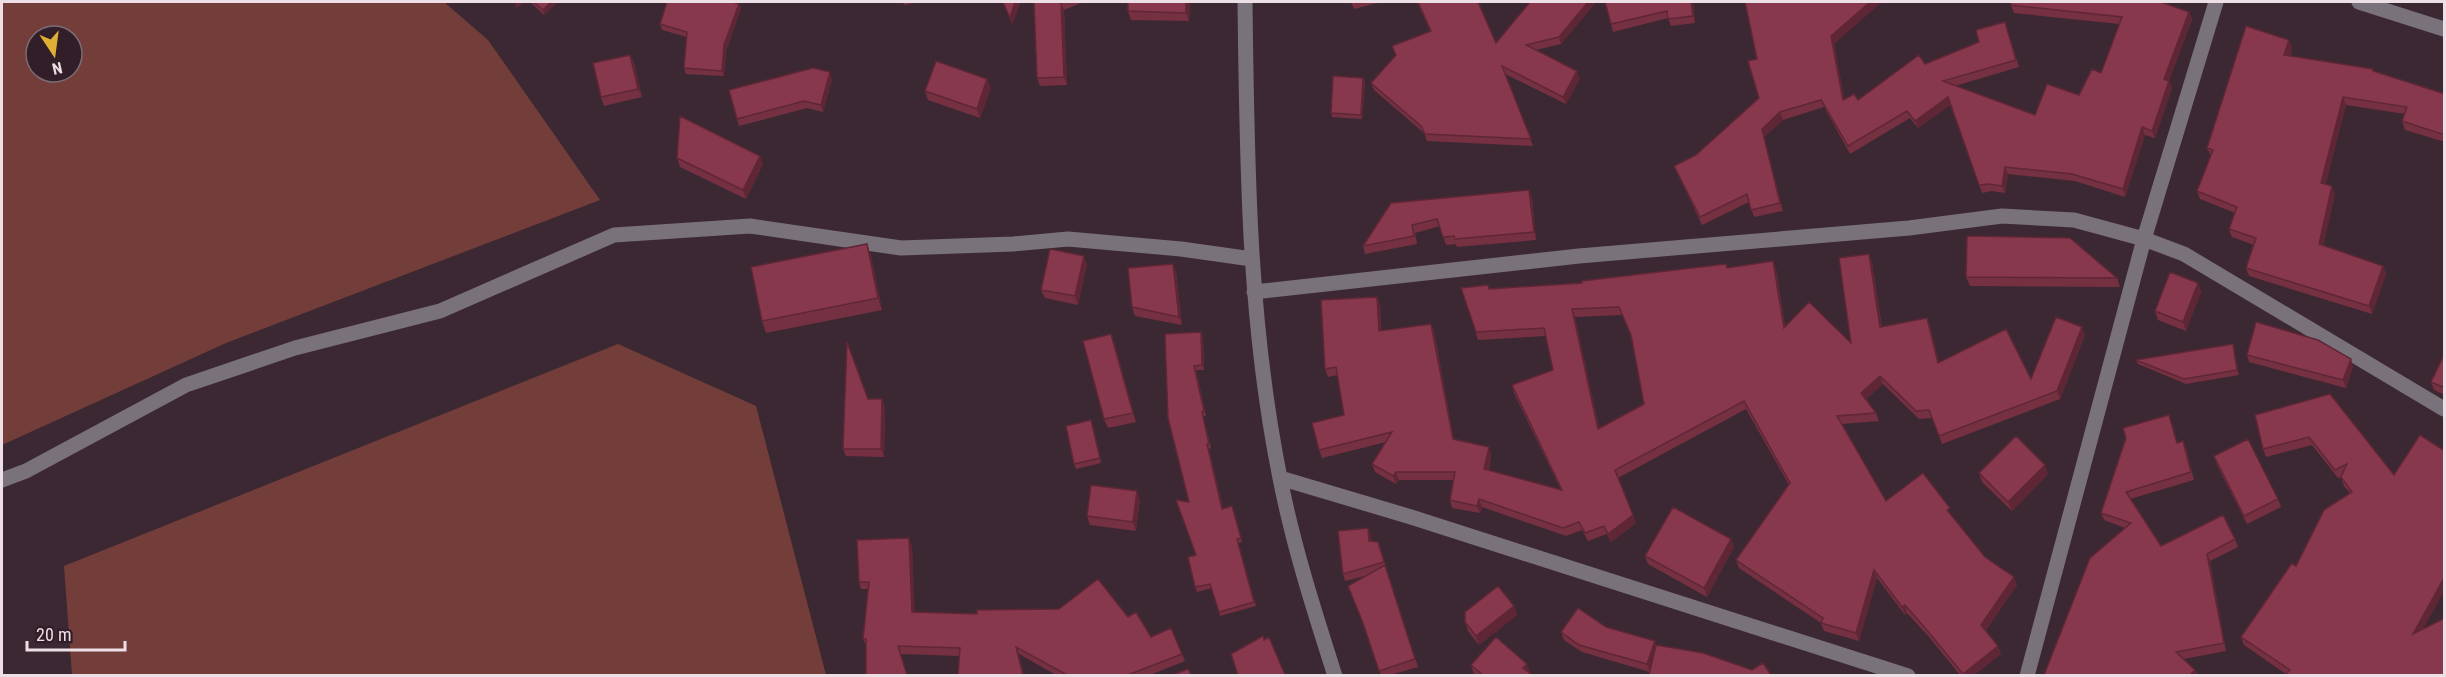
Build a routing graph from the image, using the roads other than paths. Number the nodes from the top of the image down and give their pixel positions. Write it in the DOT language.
graph roads {
  1 [pos="1245,2"];
  2 [pos="2216,2"];
  3 [pos="2359,2"];
  4 [pos="2445,29"];
  5 [pos="2144,239"];
  6 [pos="1252,259"];
  7 [pos="1254,292"];
  8 [pos="2445,409"];
  9 [pos="1280,478"];
  10 [pos="2,480"];
  11 [pos="1335,675"];
  12 [pos="1908,675"];
  13 [pos="2027,675"];
  1 -- 6 [label="street"];
  2 -- 5 [label="street"];
  3 -- 4 [label="street"];
  5 -- 7 [label="street"];
  5 -- 8 [label="street"];
  5 -- 13 [label="street"];
  6 -- 7 [label="street"];
  6 -- 10 [label="street"];
  7 -- 9 [label="street"];
  9 -- 11 [label="street"];
  9 -- 12 [label="street"];
}
